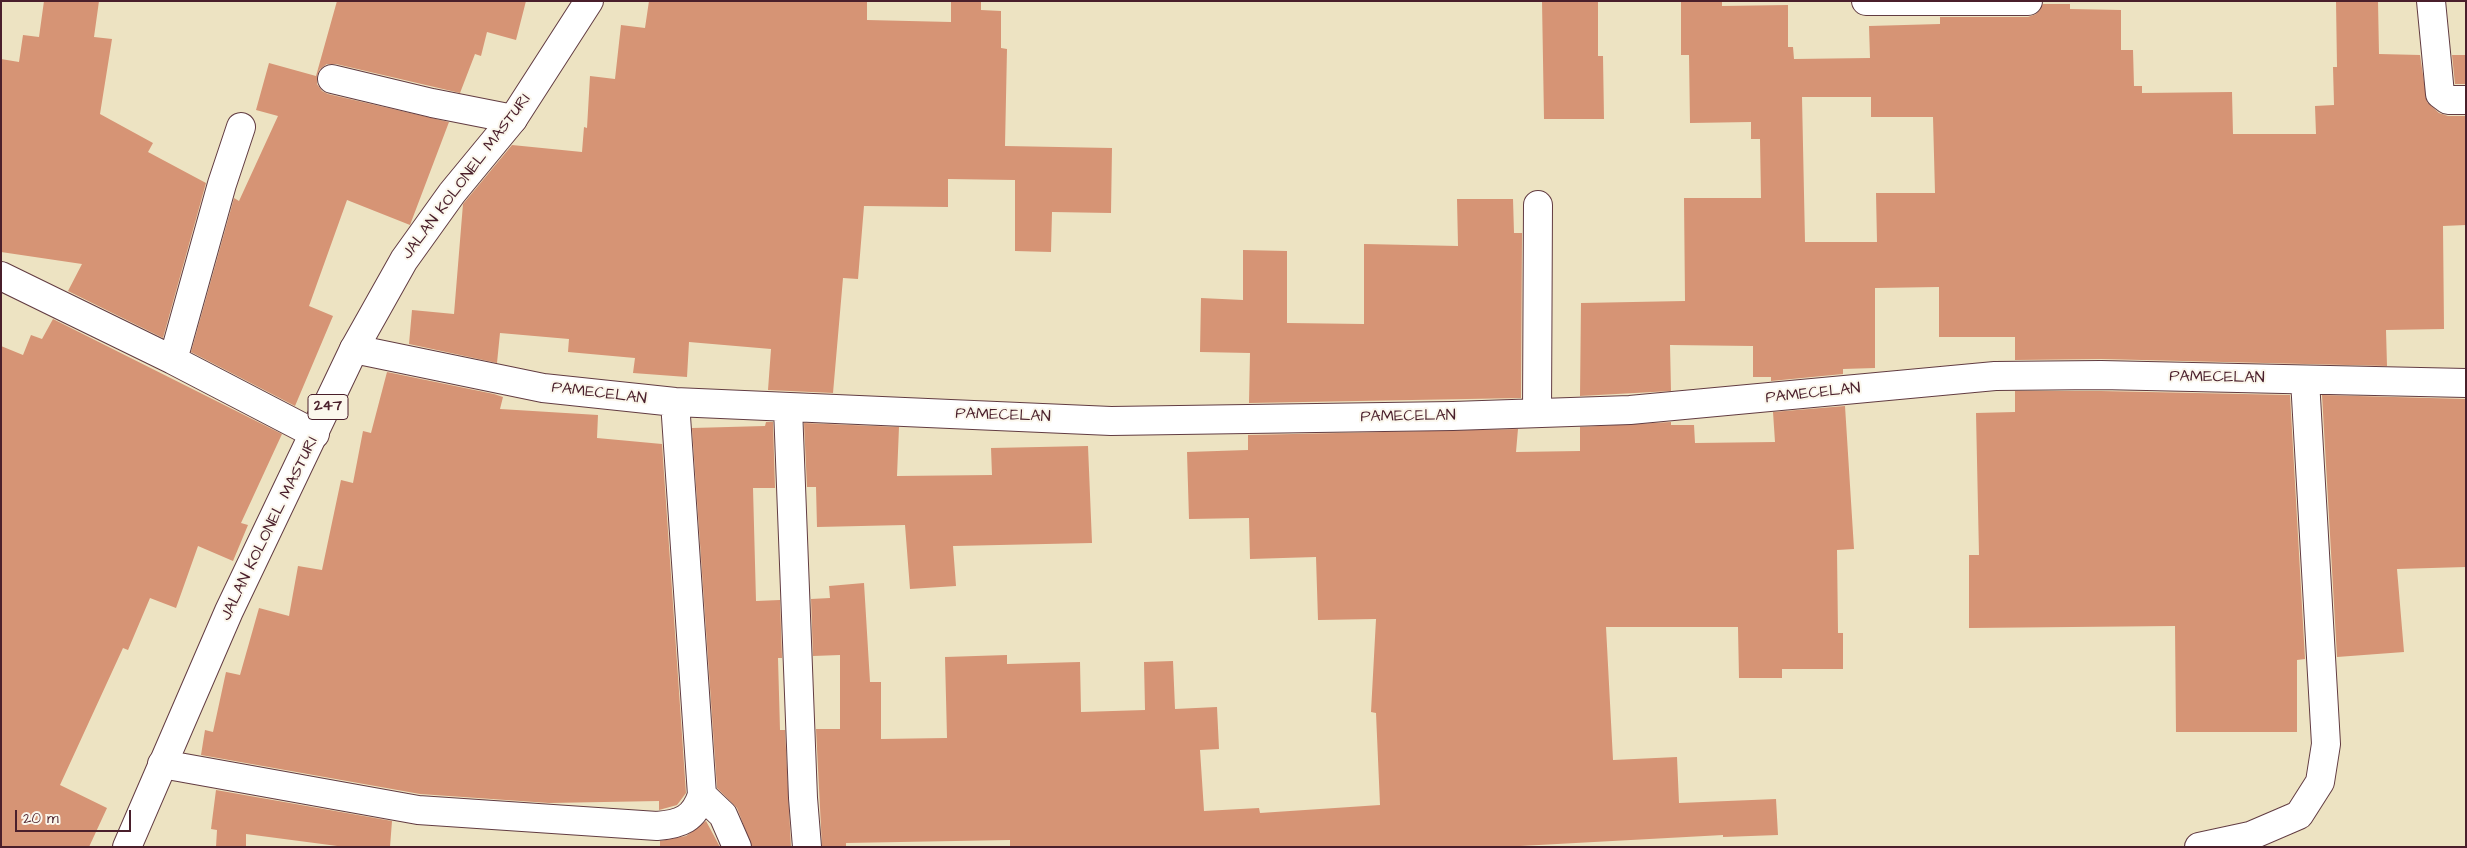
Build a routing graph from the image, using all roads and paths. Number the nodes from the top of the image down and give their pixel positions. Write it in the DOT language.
graph roads {
  1 [pos="589,1"];
  2 [pos="1866,1"];
  3 [pos="2028,1"];
  4 [pos="2431,1"];
  5 [pos="332,79"];
  6 [pos="2466,100"];
  7 [pos="513,119"];
  8 [pos="242,127"];
  9 [pos="1538,205"];
  10 [pos="1,276"];
  11 [pos="354,349"];
  12 [pos="173,360"];
  13 [pos="2305,380"];
  14 [pos="2466,383"];
  15 [pos="675,402"];
  16 [pos="788,408"];
  17 [pos="1537,413"];
  18 [pos="315,434"];
  19 [pos="162,764"];
  20 [pos="702,795"];
  21 [pos="127,847"];
  22 [pos="737,847"];
  23 [pos="807,847"];
  24 [pos="2199,847"];
  1 -- 7 [label="street, JALAN KOLONEL MASTURI / 247"];
  2 -- 3 [label="street"];
  4 -- 6 [label="street"];
  5 -- 7 [label="street"];
  7 -- 11 [label="street, JALAN KOLONEL MASTURI / 247"];
  8 -- 12 [label="street"];
  9 -- 17 [label="street"];
  10 -- 12 [label="street"];
  11 -- 15 [label="street, PAMECELAN"];
  11 -- 18 [label="street, JALAN KOLONEL MASTURI / 247"];
  12 -- 18 [label="street"];
  13 -- 14 [label="street, PAMECELAN"];
  13 -- 17 [label="street, PAMECELAN"];
  13 -- 24 [label="street"];
  15 -- 16 [label="street, PAMECELAN"];
  15 -- 20 [label="street"];
  16 -- 17 [label="street, PAMECELAN"];
  16 -- 23 [label="street"];
  18 -- 19 [label="street, JALAN KOLONEL MASTURI / 247"];
  19 -- 20 [label="street"];
  19 -- 21 [label="street, JALAN KOLONEL MASTURI / 247"];
  20 -- 22 [label="street"];
}
